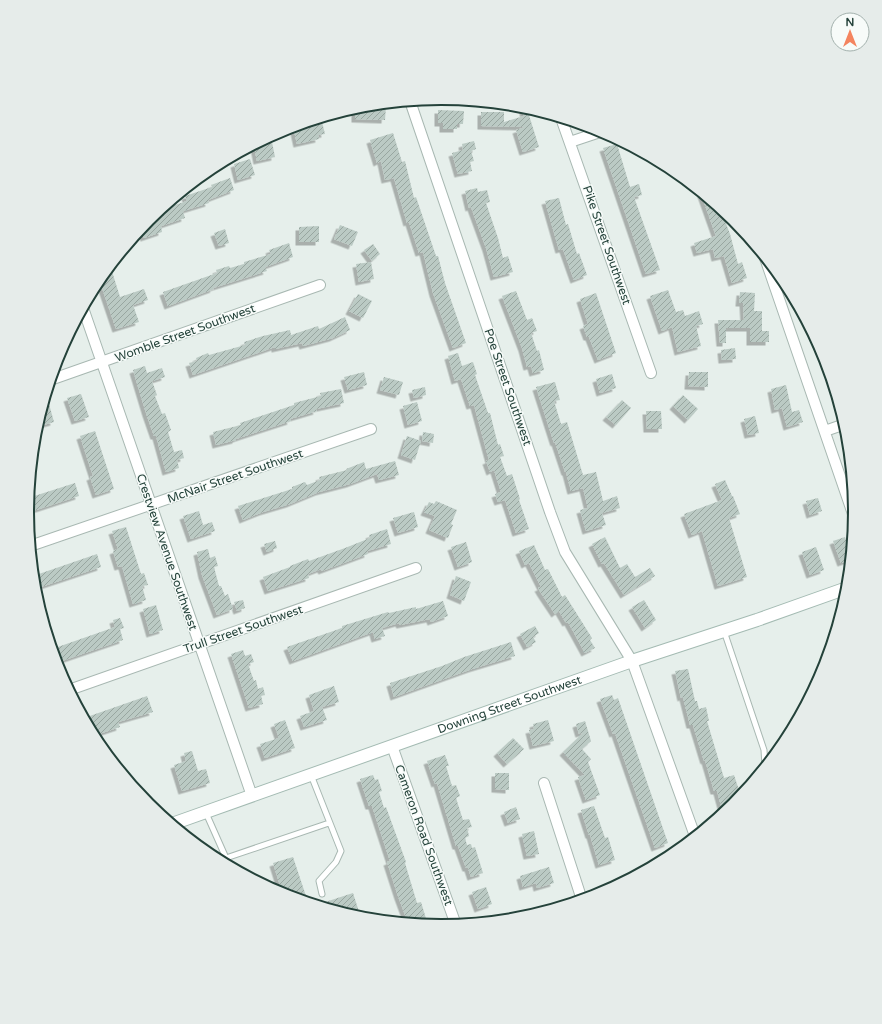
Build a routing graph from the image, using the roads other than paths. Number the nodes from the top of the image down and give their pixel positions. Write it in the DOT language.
graph roads {
  1 [pos="412,106"];
  2 [pos="563,124"];
  3 [pos="593,134"];
  4 [pos="570,142"];
  5 [pos="770,273"];
  6 [pos="320,285"];
  7 [pos="85,315"];
  8 [pos="101,363"];
  9 [pos="651,373"];
  10 [pos="57,378"];
  11 [pos="838,426"];
  12 [pos="371,429"];
  13 [pos="825,431"];
  14 [pos="848,498"];
  15 [pos="150,505"];
  16 [pos="35,544"];
  17 [pos="416,568"];
  18 [pos="840,591"];
  19 [pos="724,631"];
  20 [pos="199,645"];
  21 [pos="632,661"];
  22 [pos="74,688"];
  23 [pos="392,746"];
  24 [pos="765,759"];
  25 [pos="311,775"];
  26 [pos="544,783"];
  27 [pos="252,796"];
  28 [pos="206,812"];
  29 [pos="178,822"];
  30 [pos="329,822"];
  31 [pos="693,831"];
  32 [pos="225,857"];
  33 [pos="227,858"];
  34 [pos="322,894"];
  35 [pos="580,894"];
  36 [pos="454,919"];
  1 -- 21 [label="street, Poe Street Southwest"];
  2 -- 4 [label="street, Pike Street Southwest"];
  3 -- 4 [label="street"];
  4 -- 9 [label="street, Pike Street Southwest"];
  5 -- 13 [label="street"];
  6 -- 8 [label="street, Womble Street Southwest"];
  7 -- 8 [label="street, Crestview Avenue Southwest"];
  8 -- 10 [label="street, Womble Street Southwest"];
  8 -- 15 [label="street, Crestview Avenue Southwest"];
  11 -- 13 [label="street"];
  12 -- 15 [label="street, McNair Street Southwest"];
  13 -- 14 [label="street"];
  15 -- 16 [label="street, McNair Street Southwest"];
  15 -- 20 [label="street, Crestview Avenue Southwest"];
  17 -- 20 [label="street, Trull Street Southwest"];
  18 -- 19 [label="street, Downing Street Southwest"];
  19 -- 21 [label="street, Downing Street Southwest"];
  19 -- 24 [label="lane"];
  20 -- 22 [label="street, Trull Street Southwest"];
  20 -- 27 [label="street, Crestview Avenue Southwest"];
  21 -- 23 [label="street, Downing Street Southwest"];
  21 -- 31 [label="street, Poe Street Southwest"];
  23 -- 25 [label="street, Downing Street Southwest"];
  23 -- 36 [label="street, Cameron Road Southwest"];
  25 -- 27 [label="street, Downing Street Southwest"];
  25 -- 30 [label="lane"];
  26 -- 35 [label="street"];
  27 -- 28 [label="street, Downing Street Southwest"];
  28 -- 29 [label="street, Downing Street Southwest"];
  28 -- 32 [label="lane"];
  30 -- 33 [label="lane"];
  30 -- 34 [label="lane"];
}
